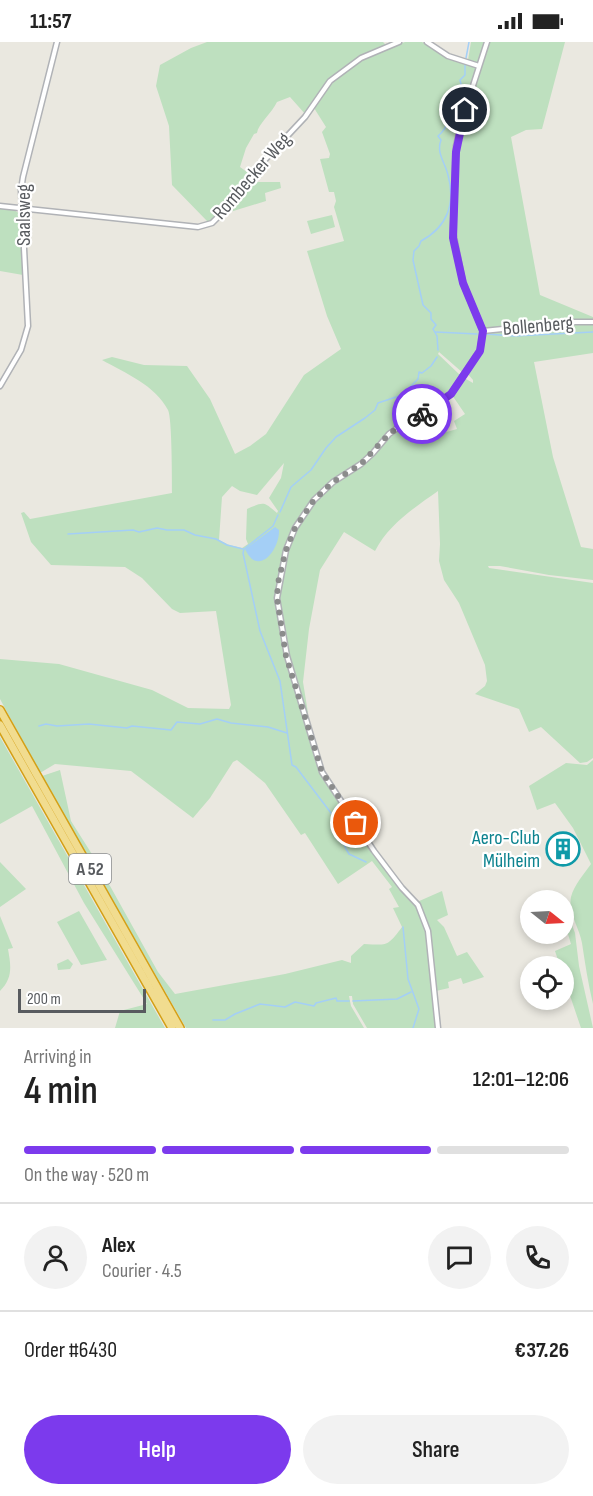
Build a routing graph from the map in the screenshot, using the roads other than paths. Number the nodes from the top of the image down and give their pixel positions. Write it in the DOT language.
graph roads {
  1 [pos="57,42"];
  2 [pos="399,42"];
  3 [pos="427,42"];
  4 [pos="487,42"];
  5 [pos="479,66"];
  6 [pos="0,206"];
  7 [pos="22,208"];
  8 [pos="593,322"];
  9 [pos="483,331"];
  10 [pos="0,386"];
  11 [pos="0,710"];
  12 [pos="0,725"];
  13 [pos="172,1028"];
  14 [pos="180,1028"];
  15 [pos="438,1028"];
  1 -- 7 [label="street, Saalsweg"];
  2 -- 7 [label="street, Rombecker Weg"];
  3 -- 5 [label="street"];
  4 -- 5 [label="street"];
  5 -- 9 [label="street"];
  6 -- 7 [label="street, Rombecker Weg"];
  7 -- 10 [label="street, Saalsweg"];
  8 -- 9 [label="street, Bollenberg"];
  9 -- 15 [label="street"];
  11 -- 14 [label="highway, A 52"];
  12 -- 13 [label="highway, A 52"];
}
